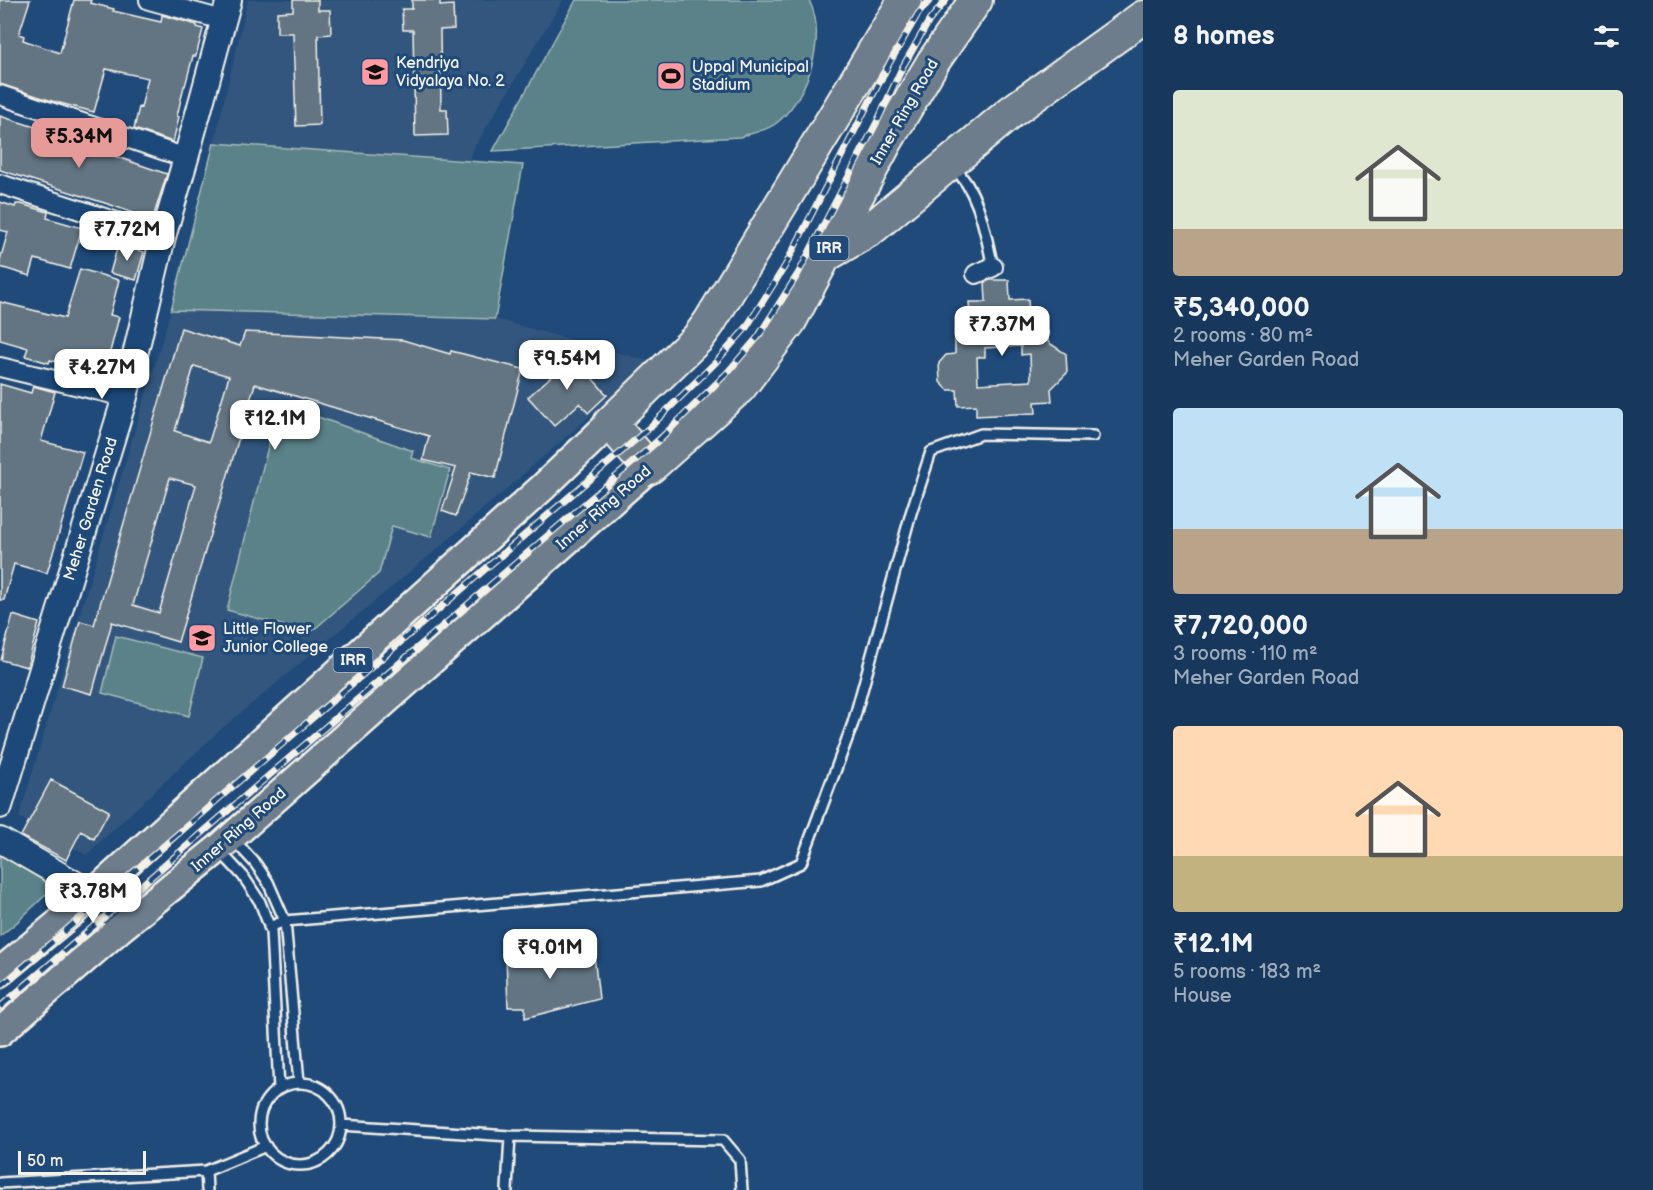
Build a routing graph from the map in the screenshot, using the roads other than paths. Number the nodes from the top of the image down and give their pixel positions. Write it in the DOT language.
graph roads {
  1 [pos="149,0"];
  2 [pos="905,0"];
  3 [pos="976,0"];
  4 [pos="1140,0"];
  5 [pos="226,10"];
  6 [pos="1143,16"];
  7 [pos="0,95"];
  8 [pos="186,158"];
  9 [pos="950,164"];
  10 [pos="0,184"];
  11 [pos="163,237"];
  12 [pos="825,256"];
  13 [pos="993,267"];
  14 [pos="976,274"];
  15 [pos="0,367"];
  16 [pos="125,397"];
  17 [pos="610,423"];
  18 [pos="1093,436"];
  19 [pos="649,468"];
  20 [pos="0,806"];
  21 [pos="0,840"];
  22 [pos="225,843"];
  23 [pos="93,894"];
  24 [pos="285,921"];
  25 [pos="123,926"];
  26 [pos="269,927"];
  27 [pos="0,972"];
  28 [pos="0,1032"];
  29 [pos="299,1083"];
  30 [pos="279,1089"];
  31 [pos="341,1125"];
  32 [pos="510,1136"];
  33 [pos="266,1146"];
  34 [pos="206,1171"];
  35 [pos="0,1183"];
  36 [pos="207,1190"];
  37 [pos="507,1190"];
  38 [pos="742,1190"];
  1 -- 5 [label="street"];
  2 -- 17 [label="highway, IRR"];
  3 -- 12 [label="highway, Inner Ring Road / IRR"];
  4 -- 6 [label="highway"];
  5 -- 8 [label="main road, Meher Garden Road"];
  6 -- 9 [label="highway"];
  7 -- 8 [label="street"];
  8 -- 11 [label="main road, Meher Garden Road"];
  9 -- 12 [label="highway"];
  9 -- 13 [label="lane"];
  10 -- 11 [label="street"];
  11 -- 16 [label="main road, Meher Garden Road"];
  12 -- 19 [label="highway, Inner Ring Road / IRR"];
  13 -- 14 [label="street"];
  15 -- 16 [label="street"];
  16 -- 20 [label="main road, Meher Garden Road"];
  17 -- 19 [label="highway"];
  17 -- 23 [label="main road, IRR"];
  18 -- 24 [label="lane"];
  19 -- 22 [label="main road, Inner Ring Road / IRR"];
  21 -- 23 [label="main road"];
  22 -- 24 [label="lane"];
  22 -- 25 [label="main road, Inner Ring Road / IRR"];
  22 -- 26 [label="lane"];
  23 -- 25 [label="main road"];
  23 -- 27 [label="main road, IRR"];
  24 -- 26 [label="lane"];
  24 -- 29 [label="lane"];
  25 -- 28 [label="main road, IRR"];
  26 -- 30 [label="lane"];
  29 -- 30 [label="lane"];
  29 -- 31 [label="lane"];
  30 -- 33 [label="lane"];
  31 -- 32 [label="lane"];
  31 -- 33 [label="lane"];
  32 -- 37 [label="lane"];
  32 -- 38 [label="lane"];
  33 -- 34 [label="lane"];
  34 -- 35 [label="lane"];
  34 -- 36 [label="lane"];
}
